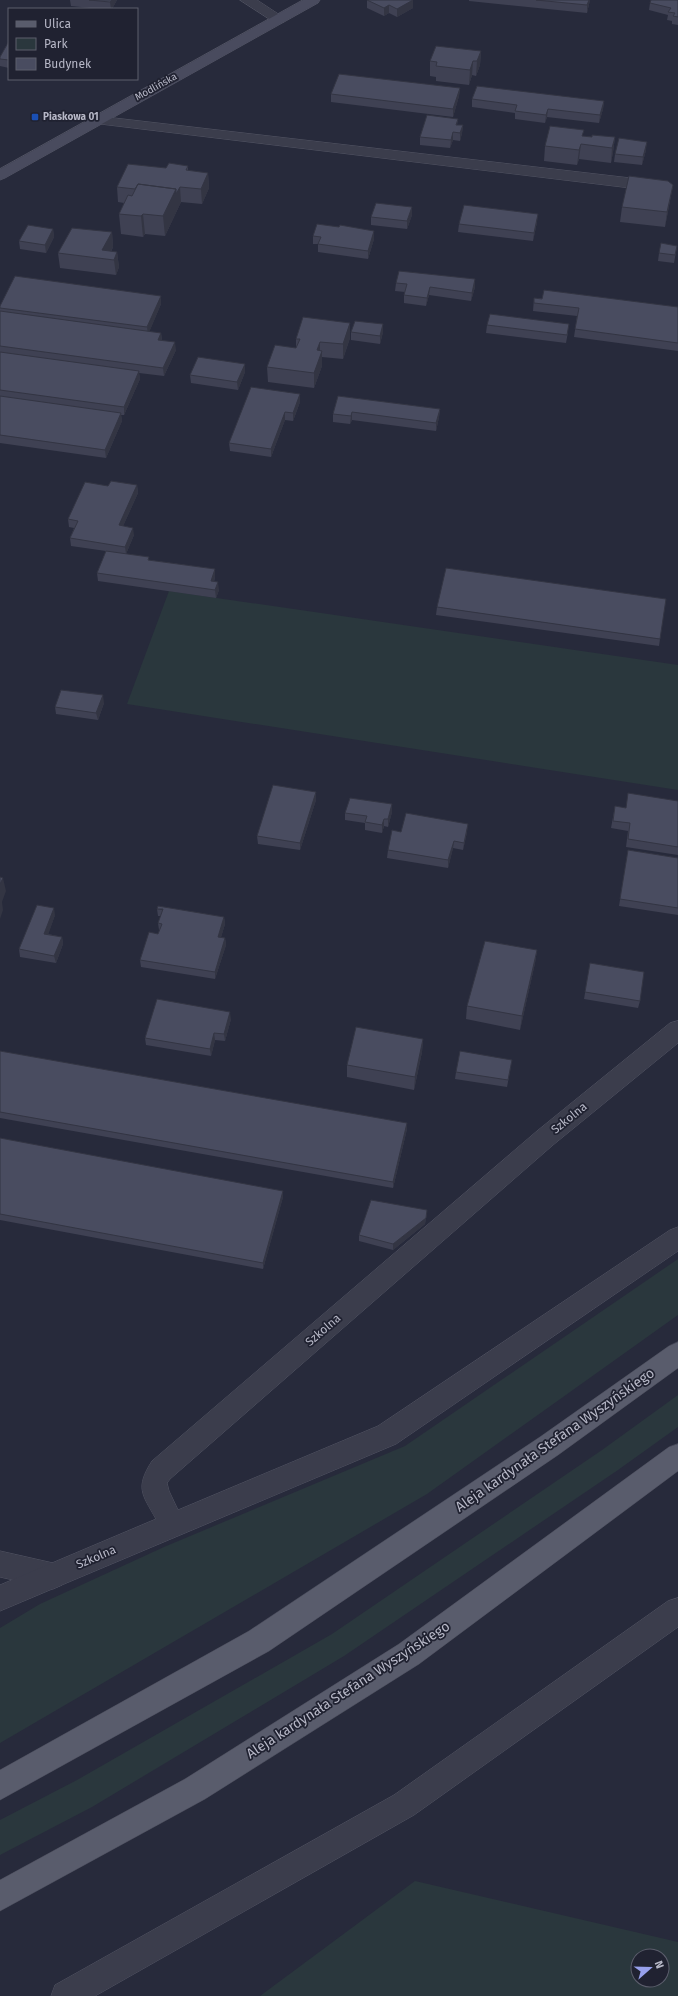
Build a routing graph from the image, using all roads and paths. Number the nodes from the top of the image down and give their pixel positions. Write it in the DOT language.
graph roads {
  1 [pos="247,0"];
  2 [pos="313,0"];
  3 [pos="279,19"];
  4 [pos="97,120"];
  5 [pos="0,174"];
  6 [pos="639,184"];
  7 [pos="678,1030"];
  8 [pos="678,1238"];
  9 [pos="678,1354"];
  10 [pos="678,1456"];
  11 [pos="173,1526"];
  12 [pos="0,1564"];
  13 [pos="53,1576"];
  14 [pos="0,1598"];
  15 [pos="678,1611"];
  16 [pos="0,1786"];
  17 [pos="0,1896"];
  18 [pos="66,1996"];
  1 -- 3 [label="street"];
  2 -- 3 [label="main road, Modlińska"];
  3 -- 4 [label="main road, Modlińska"];
  4 -- 5 [label="main road, Modlińska"];
  4 -- 6 [label="street"];
  7 -- 11 [label="street, Szkolna"];
  8 -- 11 [label="street"];
  9 -- 16 [label="main road, Aleja kardynała Stefana Wyszyńskiego"];
  10 -- 17 [label="main road, Aleja kardynała Stefana Wyszyńskiego"];
  11 -- 13 [label="street, Szkolna"];
  12 -- 13 [label="street"];
  13 -- 14 [label="street, Szkolna"];
  15 -- 18 [label="street"];
}
